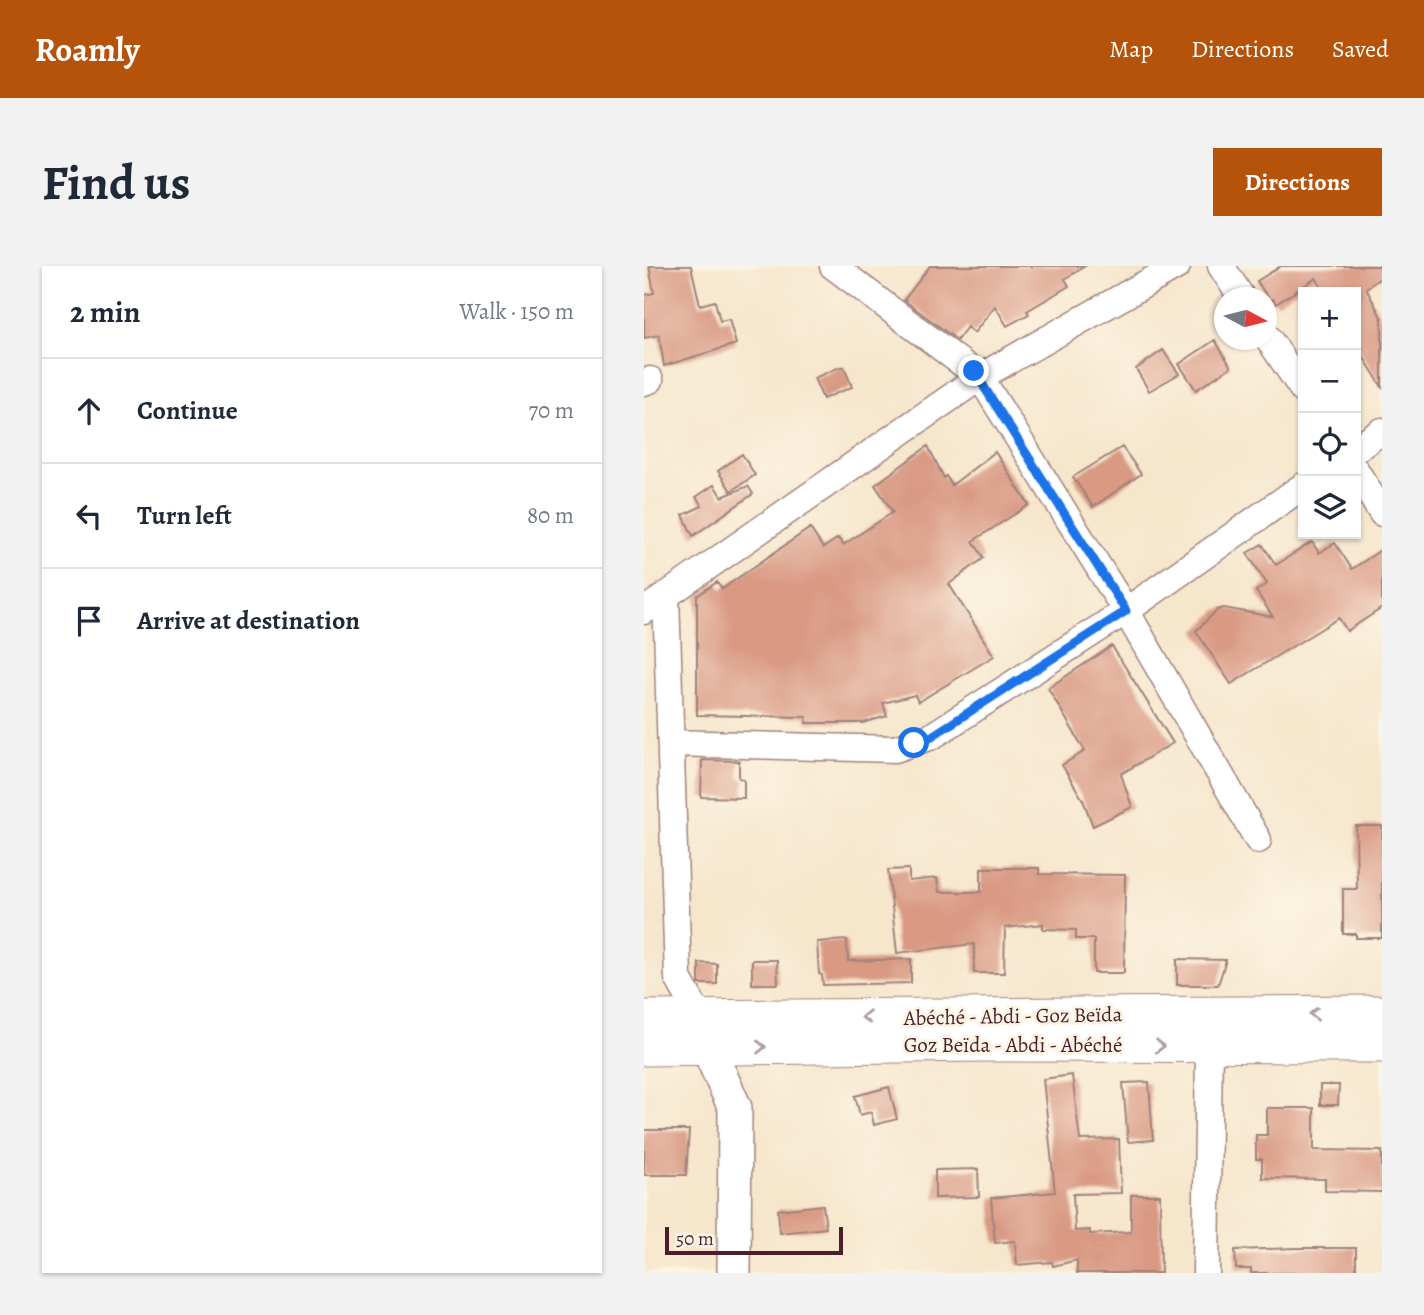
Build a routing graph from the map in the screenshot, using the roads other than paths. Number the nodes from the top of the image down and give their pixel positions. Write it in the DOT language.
graph roads {
  1 [pos="833,266"];
  2 [pos="1177,266"];
  3 [pos="1221,266"];
  4 [pos="1235,287"];
  5 [pos="1276,350"];
  6 [pos="980,377"];
  7 [pos="1298,383"];
  8 [pos="1382,431"];
  9 [pos="1361,446"];
  10 [pos="1359,476"];
  11 [pos="1298,490"];
  12 [pos="1382,513"];
  13 [pos="666,595"];
  14 [pos="644,611"];
  15 [pos="1126,611"];
  16 [pos="671,743"];
  17 [pos="1258,840"];
  18 [pos="1382,1014"];
  19 [pos="644,1019"];
  20 [pos="704,1033"];
  21 [pos="1382,1044"];
  22 [pos="1209,1046"];
  23 [pos="644,1047"];
  24 [pos="734,1273"];
  25 [pos="1206,1273"];
  1 -- 6 [label="street"];
  2 -- 6 [label="street"];
  3 -- 4 [label="street"];
  5 -- 7 [label="street"];
  6 -- 13 [label="street"];
  6 -- 15 [label="street"];
  8 -- 9 [label="street"];
  10 -- 12 [label="street"];
  11 -- 15 [label="street"];
  13 -- 14 [label="street"];
  13 -- 16 [label="street"];
  15 -- 16 [label="street"];
  15 -- 17 [label="street"];
  16 -- 20 [label="street"];
  18 -- 20 [label="main road, Abéché - Abdi - Goz Beïda, one-way"];
  19 -- 20 [label="main road, Abéché - Abdi - Goz Beïda"];
  20 -- 22 [label="main road, Goz Beïda - Abdi - Abéché, one-way"];
  20 -- 23 [label="main road, Goz Beïda - Abdi - Abéché"];
  20 -- 24 [label="street"];
  21 -- 22 [label="main road, Goz Beïda - Abdi - Abéché"];
  22 -- 25 [label="street"];
}
